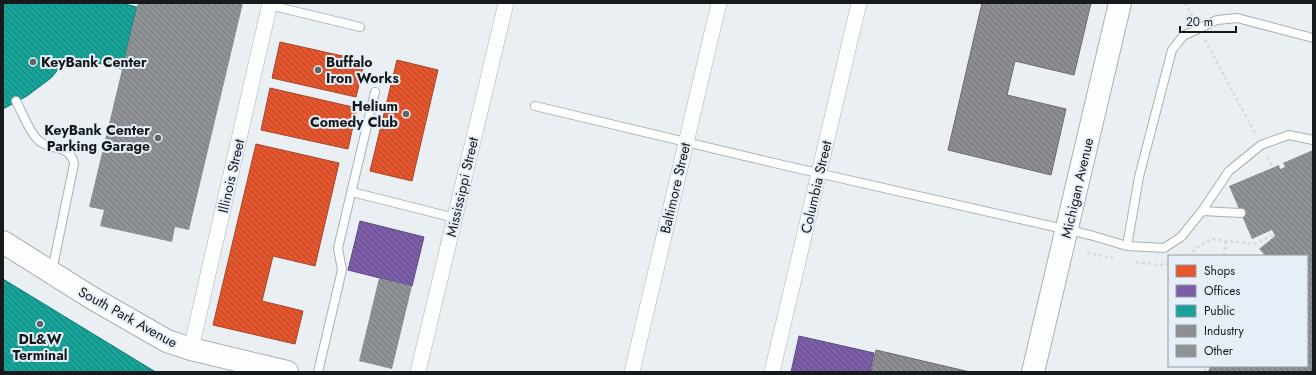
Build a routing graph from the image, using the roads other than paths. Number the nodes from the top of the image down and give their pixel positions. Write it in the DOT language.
graph roads {
  1 [pos="506,3"];
  2 [pos="719,3"];
  3 [pos="859,3"];
  4 [pos="1120,3"];
  5 [pos="270,4"];
  6 [pos="360,27"];
  7 [pos="1313,38"];
  8 [pos="375,92"];
  9 [pos="16,101"];
  10 [pos="535,106"];
  11 [pos="1313,140"];
  12 [pos="686,142"];
  13 [pos="819,173"];
  14 [pos="352,192"];
  15 [pos="1202,211"];
  16 [pos="1241,213"];
  17 [pos="455,218"];
  18 [pos="1067,230"];
  19 [pos="3,242"];
  20 [pos="1127,246"];
  21 [pos="51,273"];
  22 [pos="191,349"];
  23 [pos="287,372"];
  24 [pos="318,372"];
  25 [pos="418,372"];
  26 [pos="632,372"];
  27 [pos="772,372"];
  28 [pos="1033,372"];
  1 -- 17 [label="street, Mississippi Street"];
  2 -- 12 [label="street, Baltimore Street"];
  3 -- 13 [label="street, Columbia Street"];
  4 -- 18 [label="street, Michigan Avenue"];
  5 -- 6 [label="lane"];
  5 -- 22 [label="street, Illinois Street"];
  7 -- 20 [label="lane"];
  8 -- 14 [label="lane"];
  9 -- 21 [label="lane"];
  10 -- 12 [label="lane"];
  11 -- 15 [label="lane"];
  12 -- 13 [label="lane"];
  12 -- 26 [label="street, Baltimore Street"];
  13 -- 18 [label="lane"];
  13 -- 27 [label="street, Columbia Street"];
  14 -- 17 [label="lane"];
  14 -- 24 [label="lane"];
  15 -- 16 [label="lane"];
  15 -- 20 [label="lane"];
  17 -- 25 [label="street, Mississippi Street"];
  18 -- 20 [label="lane"];
  18 -- 28 [label="street, Michigan Avenue"];
  19 -- 21 [label="street, South Park Avenue"];
  21 -- 22 [label="street, South Park Avenue"];
  22 -- 23 [label="street, South Park Avenue"];
}
